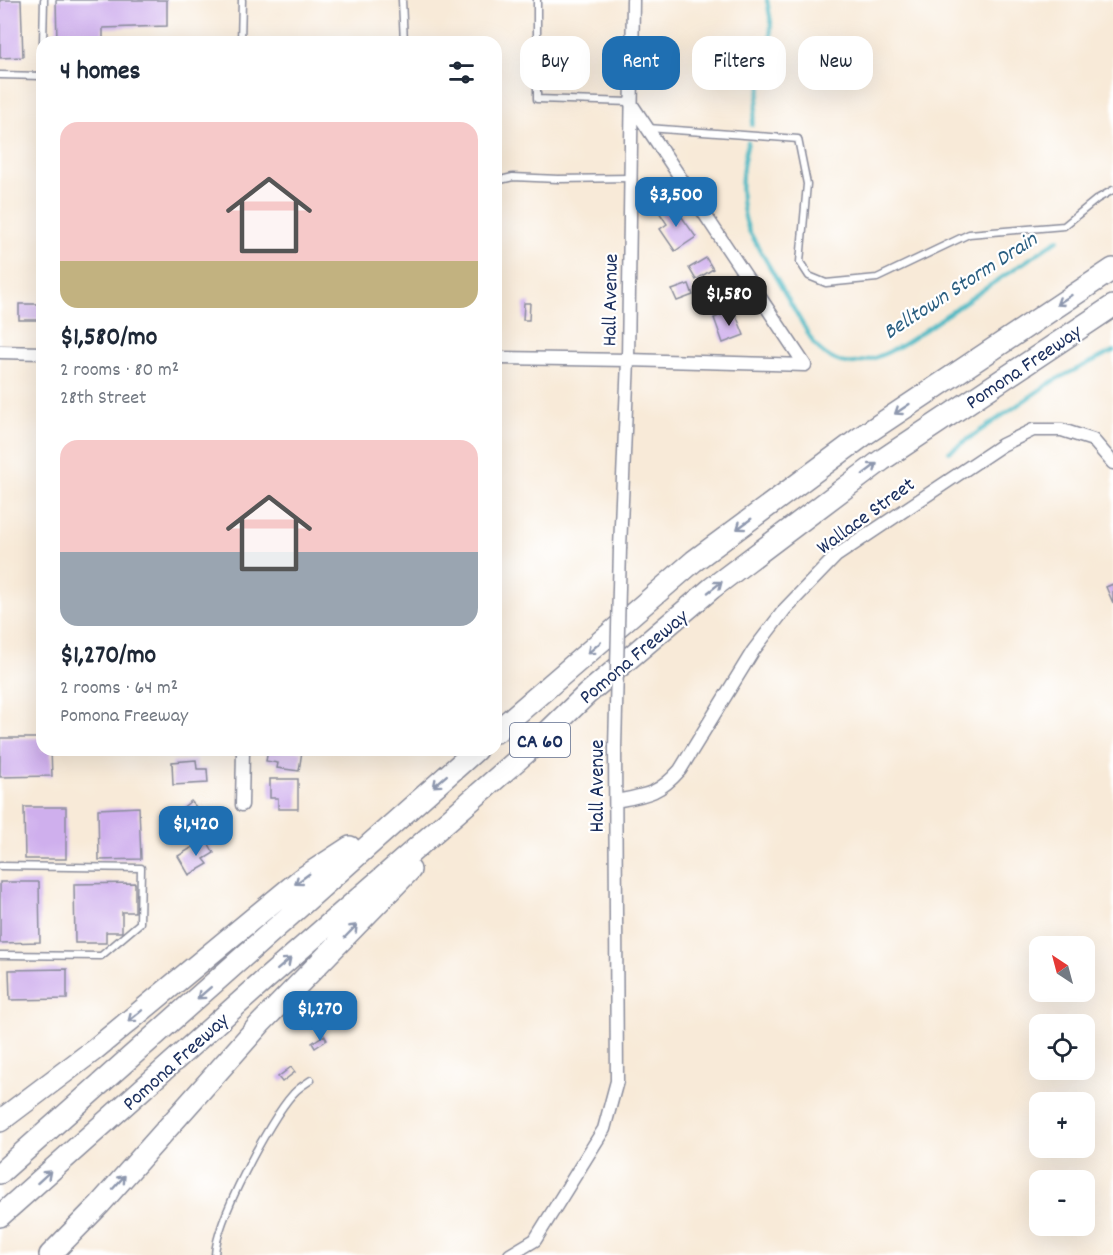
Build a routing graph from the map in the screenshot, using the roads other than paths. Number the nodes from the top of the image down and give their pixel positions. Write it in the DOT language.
graph roads {
  1 [pos="44,0"];
  2 [pos="242,0"];
  3 [pos="402,0"];
  4 [pos="537,0"];
  5 [pos="633,0"];
  6 [pos="43,36"];
  7 [pos="241,36"];
  8 [pos="404,36"];
  9 [pos="0,75"];
  10 [pos="36,76"];
  11 [pos="630,102"];
  12 [pos="648,128"];
  13 [pos="630,178"];
  14 [pos="502,180"];
  15 [pos="1113,190"];
  16 [pos="1113,269"];
  17 [pos="1113,306"];
  18 [pos="0,352"];
  19 [pos="36,353"];
  20 [pos="502,358"];
  21 [pos="628,360"];
  22 [pos="1113,463"];
  23 [pos="502,727"];
  24 [pos="529,750"];
  25 [pos="243,756"];
  26 [pos="469,756"];
  27 [pos="616,801"];
  28 [pos="242,805"];
  29 [pos="404,813"];
  30 [pos="0,866"];
  31 [pos="0,955"];
  32 [pos="311,1080"];
  33 [pos="0,1122"];
  34 [pos="0,1173"];
  35 [pos="0,1216"];
  36 [pos="50,1255"];
  37 [pos="215,1255"];
  38 [pos="510,1255"];
  1 -- 6 [label="lane"];
  2 -- 7 [label="lane"];
  3 -- 8 [label="lane"];
  4 -- 11 [label="lane"];
  5 -- 11 [label="street, Hall Avenue"];
  9 -- 10 [label="lane"];
  11 -- 12 [label="street"];
  11 -- 13 [label="street, Hall Avenue"];
  12 -- 15 [label="lane"];
  12 -- 21 [label="street"];
  13 -- 14 [label="lane"];
  13 -- 21 [label="street, Hall Avenue"];
  16 -- 23 [label="highway, Pomona Freeway / CA 60, one-way"];
  24 -- 17 [label="highway, Pomona Freeway / CA 60, one-way"];
  18 -- 19 [label="street"];
  20 -- 21 [label="street"];
  21 -- 27 [label="street, Hall Avenue, bridge"];
  22 -- 27 [label="street, Wallace Street"];
  35 -- 24 [label="highway, Pomona Freeway / CA 60, one-way"];
  36 -- 24 [label="highway, one-way"];
  25 -- 28 [label="street"];
  26 -- 29 [label="highway, Pomona Freeway, one-way"];
  27 -- 38 [label="street, Hall Avenue"];
  29 -- 33 [label="highway, one-way"];
  29 -- 34 [label="highway, Pomona Freeway, one-way"];
  30 -- 31 [label="lane"];
  32 -- 37 [label="lane"];
}
